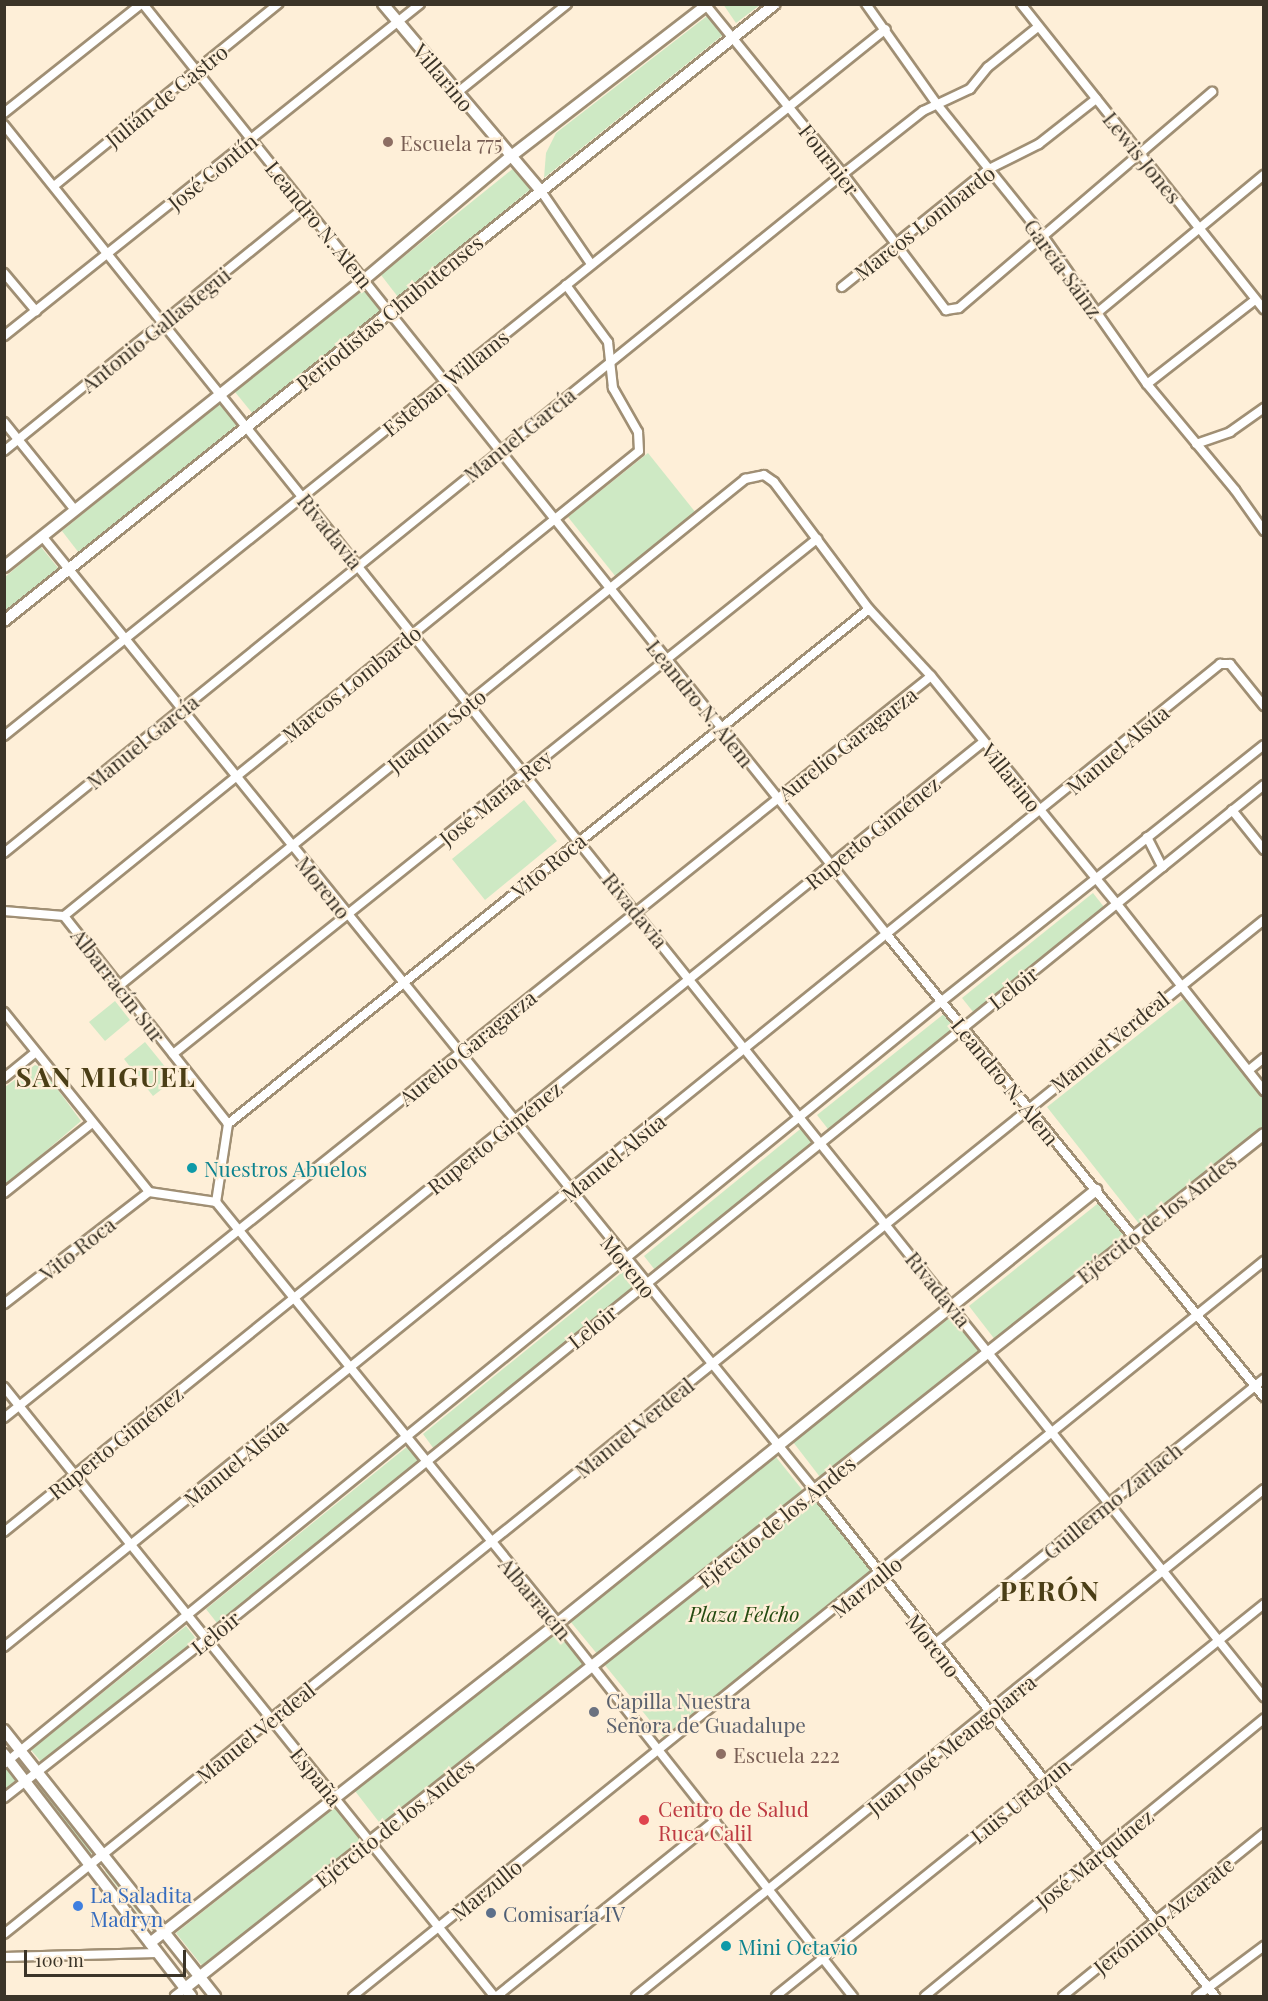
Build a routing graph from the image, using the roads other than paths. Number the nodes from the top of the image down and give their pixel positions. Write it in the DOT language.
graph roads {
  1 [pos="142,4"];
  2 [pos="278,4"];
  3 [pos="383,4"];
  4 [pos="420,4"];
  5 [pos="567,4"];
  6 [pos="775,4"];
  7 [pos="866,4"];
  8 [pos="1021,4"];
  9 [pos="706,5"];
  10 [pos="398,22"];
  11 [pos="1038,27"];
  12 [pos="886,29"];
  13 [pos="733,38"];
  14 [pos="196,71"];
  15 [pos="458,92"];
  16 [pos="1212,92"];
  17 [pos="1096,99"];
  18 [pos="936,103"];
  19 [pos="789,107"];
  20 [pos="4,113"];
  21 [pos="4,125"];
  22 [pos="251,140"];
  23 [pos="1139,152"];
  24 [pos="510,157"];
  25 [pos="989,169"];
  26 [pos="843,174"];
  27 [pos="1263,175"];
  28 [pos="54,186"];
  29 [pos="541,191"];
  30 [pos="305,207"];
  31 [pos="1200,227"];
  32 [pos="1043,236"];
  33 [pos="896,246"];
  34 [pos="108,253"];
  35 [pos="591,264"];
  36 [pos="4,273"];
  37 [pos="365,279"];
  38 [pos="566,285"];
  39 [pos="842,287"];
  40 [pos="1255,300"];
  41 [pos="1263,309"];
  42 [pos="36,311"];
  43 [pos="392,311"];
  44 [pos="1097,313"];
  45 [pos="164,322"];
  46 [pos="4,336"];
  47 [pos="611,359"];
  48 [pos="446,381"];
  49 [pos="1147,384"];
  50 [pos="220,392"];
  51 [pos="1263,408"];
  52 [pos="4,422"];
  53 [pos="247,426"];
  54 [pos="18,440"];
  55 [pos="1196,444"];
  56 [pos="499,450"];
  57 [pos="4,451"];
  58 [pos="754,477"];
  59 [pos="303,496"];
  60 [pos="75,510"];
  61 [pos="554,519"];
  62 [pos="1263,531"];
  63 [pos="42,536"];
  64 [pos="817,539"];
  65 [pos="358,564"];
  66 [pos="4,567"];
  67 [pos="68,569"];
  68 [pos="610,589"];
  69 [pos="869,609"];
  70 [pos="4,621"];
  71 [pos="414,632"];
  72 [pos="124,639"];
  73 [pos="666,659"];
  74 [pos="931,676"];
  75 [pos="471,703"];
  76 [pos="1263,706"];
  77 [pos="181,709"];
  78 [pos="720,727"];
  79 [pos="4,736"];
  80 [pos="983,742"];
  81 [pos="1263,745"];
  82 [pos="526,772"];
  83 [pos="235,777"];
  84 [pos="1263,785"];
  85 [pos="777,798"];
  86 [pos="1232,810"];
  87 [pos="1041,812"];
  88 [pos="1147,837"];
  89 [pos="580,840"];
  90 [pos="291,846"];
  91 [pos="1263,850"];
  92 [pos="4,853"];
  93 [pos="831,865"];
  94 [pos="1162,867"];
  95 [pos="1096,878"];
  96 [pos="1117,904"];
  97 [pos="4,911"];
  98 [pos="637,911"];
  99 [pos="63,916"];
  100 [pos="347,916"];
  101 [pos="1263,920"];
  102 [pos="888,936"];
  103 [pos="690,978"];
  104 [pos="401,983"];
  105 [pos="1180,984"];
  106 [pos="119,986"];
  107 [pos="942,1002"];
  108 [pos="4,1012"];
  109 [pos="962,1027"];
  110 [pos="747,1049"];
  111 [pos="36,1053"];
  112 [pos="173,1054"];
  113 [pos="458,1054"];
  114 [pos="1263,1058"];
  115 [pos="1248,1070"];
  116 [pos="4,1078"];
  117 [pos="1263,1091"];
  118 [pos="1026,1108"];
  119 [pos="800,1116"];
  120 [pos="513,1122"];
  121 [pos="92,1123"];
  122 [pos="228,1124"];
  123 [pos="1263,1134"];
  124 [pos="820,1140"];
  125 [pos="1096,1190"];
  126 [pos="149,1192"];
  127 [pos="570,1192"];
  128 [pos="4,1193"];
  129 [pos="216,1202"];
  130 [pos="886,1223"];
  131 [pos="240,1230"];
  132 [pos="1133,1236"];
  133 [pos="624,1260"];
  134 [pos="1263,1262"];
  135 [pos="643,1284"];
  136 [pos="294,1298"];
  137 [pos="4,1304"];
  138 [pos="952,1305"];
  139 [pos="1197,1315"];
  140 [pos="988,1351"];
  141 [pos="711,1365"];
  142 [pos="351,1368"];
  143 [pos="1263,1379"];
  144 [pos="1254,1386"];
  145 [pos="4,1387"];
  146 [pos="1263,1398"];
  147 [pos="19,1406"];
  148 [pos="4,1418"];
  149 [pos="1052,1432"];
  150 [pos="406,1437"];
  151 [pos="777,1446"];
  152 [pos="426,1461"];
  153 [pos="75,1475"];
  154 [pos="1263,1489"];
  155 [pos="813,1490"];
  156 [pos="1108,1503"];
  157 [pos="4,1532"];
  158 [pos="490,1542"];
  159 [pos="131,1545"];
  160 [pos="1163,1571"];
  161 [pos="880,1575"];
  162 [pos="1263,1604"];
  163 [pos="188,1615"];
  164 [pos="558,1623"];
  165 [pos="207,1639"];
  166 [pos="1218,1640"];
  167 [pos="933,1645"];
  168 [pos="4,1647"];
  169 [pos="592,1667"];
  170 [pos="1263,1697"];
  171 [pos="989,1714"];
  172 [pos="271,1719"];
  173 [pos="1263,1719"];
  174 [pos="4,1730"];
  175 [pos="21,1751"];
  176 [pos="659,1751"];
  177 [pos="6,1759"];
  178 [pos="40,1773"];
  179 [pos="26,1781"];
  180 [pos="1043,1781"];
  181 [pos="334,1797"];
  182 [pos="4,1798"];
  183 [pos="715,1821"];
  184 [pos="1263,1833"];
  185 [pos="369,1842"];
  186 [pos="1101,1852"];
  187 [pos="103,1855"];
  188 [pos="90,1865"];
  189 [pos="770,1890"];
  190 [pos="1156,1921"];
  191 [pos="438,1928"];
  192 [pos="165,1932"];
  193 [pos="4,1934"];
  194 [pos="150,1943"];
  195 [pos="1263,1946"];
  196 [pos="157,1953"];
  197 [pos="4,1957"];
  198 [pos="823,1959"];
  199 [pos="199,1976"];
  200 [pos="1208,1988"];
  201 [pos="187,1993"];
  202 [pos="175,1996"];
  203 [pos="215,1996"];
  204 [pos="353,1996"];
  205 [pos="496,1996"];
  206 [pos="636,1996"];
  207 [pos="776,1996"];
  208 [pos="853,1996"];
  209 [pos="925,1996"];
  210 [pos="1063,1996"];
  211 [pos="1197,1996"];
  212 [pos="1215,1996"];
  1 -- 14 [label="street, Leandro N. Alem"];
  1 -- 20 [label="street"];
  2 -- 14 [label="street, Julián de Castro"];
  3 -- 10 [label="street, Villarino"];
  4 -- 10 [label="street, José Contín"];
  5 -- 15 [label="street"];
  6 -- 13 [label="street, Periodistas Chubutenses"];
  7 -- 12 [label="street, García Sáinz"];
  8 -- 11 [label="street, Lewis Jones"];
  9 -- 13 [label="street, Fournier"];
  9 -- 24 [label="street, Periodistas Chubutenses"];
  10 -- 15 [label="street, Villarino"];
  10 -- 22 [label="street, José Contín"];
  11 -- 17 [label="street, Lewis Jones"];
  11 -- 18 [label="street, Manuel García"];
  12 -- 18 [label="street, García Sáinz"];
  12 -- 19 [label="street, Esteban Willams"];
  13 -- 19 [label="street, Fournier"];
  13 -- 29 [label="street, Periodistas Chubutenses"];
  14 -- 22 [label="street, Leandro N. Alem"];
  14 -- 28 [label="street, Julián de Castro"];
  15 -- 24 [label="street, Villarino"];
  16 -- 23 [label="street"];
  17 -- 23 [label="street, Lewis Jones"];
  17 -- 25 [label="street, Marcos Lombardo"];
  18 -- 25 [label="street, García Sáinz"];
  18 -- 26 [label="street, Manuel García"];
  19 -- 26 [label="street, Fournier"];
  19 -- 35 [label="street, Esteban Willams"];
  21 -- 28 [label="street, Rivadavia"];
  22 -- 30 [label="street, Leandro N. Alem"];
  22 -- 34 [label="street, José Contín"];
  23 -- 31 [label="street, Lewis Jones"];
  23 -- 32 [label="street"];
  24 -- 29 [label="street, Villarino"];
  24 -- 37 [label="street, Periodistas Chubutenses"];
  25 -- 32 [label="street, García Sáinz"];
  25 -- 33 [label="street, Marcos Lombardo"];
  26 -- 33 [label="street, Fournier"];
  26 -- 47 [label="street, Manuel García"];
  27 -- 31 [label="street"];
  28 -- 34 [label="street, Rivadavia"];
  29 -- 35 [label="street, Villarino"];
  29 -- 43 [label="street, Periodistas Chubutenses"];
  30 -- 37 [label="street, Leandro N. Alem"];
  30 -- 45 [label="street, Antonio Gallastegui"];
  31 -- 40 [label="street, Lewis Jones"];
  31 -- 44 [label="street"];
  32 -- 33 [label="street, Fournier"];
  32 -- 44 [label="street, García Sáinz"];
  33 -- 39 [label="street, Marcos Lombardo"];
  34 -- 42 [label="street, José Contín"];
  34 -- 45 [label="street, Rivadavia"];
  35 -- 38 [label="street, Esteban Willams"];
  36 -- 42 [label="street"];
  37 -- 43 [label="street, Leandro N. Alem"];
  37 -- 50 [label="street, Periodistas Chubutenses"];
  38 -- 47 [label="street"];
  38 -- 48 [label="street, Esteban Willams"];
  40 -- 41 [label="street, Lewis Jones"];
  40 -- 49 [label="street"];
  42 -- 46 [label="street, José Contín"];
  43 -- 48 [label="street, Leandro N. Alem"];
  43 -- 53 [label="street, Periodistas Chubutenses"];
  44 -- 49 [label="street, García Sáinz"];
  45 -- 50 [label="street, Rivadavia"];
  45 -- 54 [label="street, Antonio Gallastegui"];
  47 -- 56 [label="street, Manuel García"];
  47 -- 61 [label="street, Marcos Lombardo"];
  48 -- 56 [label="street, Leandro N. Alem"];
  48 -- 59 [label="street, Esteban Willams"];
  49 -- 55 [label="street, García Sáinz"];
  50 -- 53 [label="street, Rivadavia"];
  50 -- 60 [label="street, Periodistas Chubutenses"];
  51 -- 55 [label="street"];
  52 -- 54 [label="street"];
  53 -- 59 [label="street, Rivadavia"];
  53 -- 67 [label="street, Periodistas Chubutenses"];
  54 -- 57 [label="street, Antonio Gallastegui"];
  54 -- 60 [label="street"];
  55 -- 62 [label="street, García Sáinz"];
  56 -- 61 [label="street, Leandro N. Alem"];
  56 -- 65 [label="street, Manuel García"];
  58 -- 64 [label="street, Villarino"];
  58 -- 68 [label="street, Juaquín Soto"];
  59 -- 65 [label="street, Rivadavia"];
  59 -- 72 [label="street, Esteban Willams"];
  60 -- 63 [label="street, Periodistas Chubutenses"];
  61 -- 68 [label="street, Leandro N. Alem"];
  61 -- 71 [label="street, Marcos Lombardo"];
  63 -- 66 [label="street, Periodistas Chubutenses"];
  63 -- 67 [label="street, Moreno"];
  64 -- 69 [label="street, Villarino"];
  64 -- 73 [label="street, José María Rey"];
  65 -- 71 [label="street, Rivadavia"];
  65 -- 77 [label="street, Manuel García"];
  67 -- 70 [label="street, Periodistas Chubutenses"];
  67 -- 72 [label="street, Moreno"];
  68 -- 73 [label="street, Leandro N. Alem"];
  68 -- 75 [label="street, Juaquín Soto"];
  69 -- 74 [label="street, Villarino"];
  69 -- 78 [label="street, Vito Roca"];
  71 -- 75 [label="street, Rivadavia"];
  71 -- 83 [label="street, Marcos Lombardo"];
  72 -- 77 [label="street, Moreno"];
  72 -- 79 [label="street, Esteban Willams"];
  73 -- 78 [label="street, Leandro N. Alem"];
  73 -- 82 [label="street, José María Rey"];
  74 -- 80 [label="street, Villarino"];
  74 -- 85 [label="street, Aurelio Garagarza"];
  75 -- 82 [label="street, Rivadavia"];
  75 -- 90 [label="street, Juaquín Soto"];
  76 -- 87 [label="street, Manuel Alsúa"];
  77 -- 83 [label="street, Moreno"];
  77 -- 92 [label="street, Manuel García"];
  78 -- 85 [label="street, Leandro N. Alem"];
  78 -- 89 [label="street, Vito Roca"];
  80 -- 87 [label="street, Villarino"];
  80 -- 93 [label="street, Ruperto Giménez"];
  81 -- 88 [label="street, Leloir"];
  82 -- 89 [label="street, Rivadavia"];
  82 -- 100 [label="street, José María Rey"];
  83 -- 90 [label="street, Moreno"];
  83 -- 99 [label="street, Marcos Lombardo"];
  84 -- 86 [label="street, Leloir"];
  85 -- 93 [label="street, Leandro N. Alem"];
  85 -- 98 [label="street, Aurelio Garagarza"];
  86 -- 91 [label="street"];
  86 -- 94 [label="street, Leloir"];
  87 -- 95 [label="street, Villarino"];
  87 -- 102 [label="street, Manuel Alsúa"];
  88 -- 94 [label="street"];
  88 -- 95 [label="street, Leloir"];
  89 -- 98 [label="street, Rivadavia"];
  89 -- 104 [label="street, Vito Roca"];
  90 -- 100 [label="street, Moreno"];
  90 -- 106 [label="street, Juaquín Soto"];
  93 -- 102 [label="street, Leandro N. Alem"];
  93 -- 103 [label="street, Ruperto Giménez"];
  94 -- 96 [label="street, Leloir"];
  95 -- 96 [label="street, Villarino"];
  95 -- 107 [label="street, Leloir"];
  96 -- 105 [label="street, Villarino"];
  96 -- 109 [label="street, Leloir"];
  97 -- 99 [label="street, Albarracín Sur"];
  98 -- 103 [label="street, Rivadavia"];
  98 -- 113 [label="street, Aurelio Garagarza"];
  99 -- 106 [label="street, Albarracín Sur"];
  100 -- 104 [label="street, Moreno"];
  100 -- 112 [label="street, José María Rey"];
  101 -- 105 [label="street, Manuel Verdeal"];
  102 -- 107 [label="street, Leandro N. Alem"];
  102 -- 110 [label="street, Manuel Alsúa"];
  103 -- 110 [label="street, Rivadavia"];
  103 -- 120 [label="street, Ruperto Giménez"];
  104 -- 113 [label="street, Moreno"];
  104 -- 122 [label="street, Vito Roca"];
  105 -- 115 [label="street, Villarino"];
  105 -- 118 [label="street, Manuel Verdeal"];
  106 -- 112 [label="street, Albarracín Sur"];
  107 -- 109 [label="street, Leandro N. Alem"];
  107 -- 119 [label="street, Leloir"];
  108 -- 111 [label="street"];
  109 -- 118 [label="street, Leandro N. Alem"];
  109 -- 124 [label="street, Leloir"];
  110 -- 119 [label="street, Rivadavia"];
  110 -- 127 [label="street, Manuel Alsúa"];
  111 -- 116 [label="street"];
  111 -- 121 [label="street"];
  112 -- 122 [label="street, Albarracín Sur"];
  113 -- 120 [label="street, Moreno"];
  113 -- 131 [label="street, Aurelio Garagarza"];
  114 -- 115 [label="street"];
  115 -- 117 [label="street, Villarino"];
  118 -- 125 [label="street, Leandro N. Alem"];
  118 -- 130 [label="street, Manuel Verdeal"];
  119 -- 124 [label="street, Rivadavia"];
  119 -- 133 [label="street, Leloir"];
  120 -- 127 [label="street, Moreno"];
  120 -- 136 [label="street, Ruperto Giménez"];
  121 -- 126 [label="street"];
  121 -- 128 [label="street"];
  122 -- 129 [label="street"];
  123 -- 132 [label="street, Ejército de los Andes"];
  124 -- 130 [label="street, Rivadavia"];
  124 -- 135 [label="street, Leloir"];
  125 -- 132 [label="street, Leandro N. Alem"];
  125 -- 138 [label="street"];
  126 -- 129 [label="street"];
  126 -- 137 [label="street, Vito Roca"];
  127 -- 133 [label="street, Moreno"];
  127 -- 142 [label="street, Manuel Alsúa"];
  129 -- 131 [label="street, Albarracín"];
  130 -- 138 [label="street, Rivadavia"];
  130 -- 141 [label="street, Manuel Verdeal"];
  131 -- 136 [label="street, Albarracín"];
  131 -- 147 [label="street, Aurelio Garagarza"];
  132 -- 139 [label="street, Leandro N. Alem"];
  132 -- 140 [label="street, Ejército de los Andes"];
  133 -- 135 [label="street, Moreno"];
  133 -- 150 [label="street, Leloir"];
  134 -- 139 [label="street, Marzullo"];
  135 -- 141 [label="street, Moreno"];
  135 -- 152 [label="street, Leloir"];
  136 -- 142 [label="street, Albarracín"];
  136 -- 153 [label="street, Ruperto Giménez"];
  138 -- 140 [label="street, Rivadavia"];
  138 -- 151 [label="street"];
  139 -- 144 [label="street, Leandro N. Alem"];
  139 -- 149 [label="street, Marzullo"];
  140 -- 149 [label="street, Rivadavia"];
  140 -- 155 [label="street, Ejército de los Andes"];
  141 -- 151 [label="street, Moreno"];
  141 -- 158 [label="street, Manuel Verdeal"];
  142 -- 150 [label="street, Albarracín"];
  142 -- 159 [label="street, Manuel Alsúa"];
  143 -- 144 [label="street, Guillermo Zarlach"];
  144 -- 146 [label="street, Leandro N. Alem"];
  144 -- 156 [label="street, Guillermo Zarlach"];
  145 -- 147 [label="street, España"];
  147 -- 148 [label="street, Aurelio Garagarza"];
  147 -- 153 [label="street, España"];
  149 -- 156 [label="street, Rivadavia"];
  149 -- 161 [label="street, Marzullo"];
  150 -- 152 [label="street, Albarracín"];
  150 -- 163 [label="street, Leloir"];
  151 -- 155 [label="street, Moreno"];
  151 -- 164 [label="street"];
  152 -- 158 [label="street, Albarracín"];
  152 -- 165 [label="street, Leloir"];
  153 -- 157 [label="street, Ruperto Giménez"];
  153 -- 159 [label="street, España"];
  154 -- 160 [label="street, Juan José Meangolarra"];
  155 -- 161 [label="street, Moreno"];
  155 -- 169 [label="street, Ejército de los Andes"];
  156 -- 160 [label="street, Rivadavia"];
  156 -- 167 [label="street, Guillermo Zarlach"];
  158 -- 164 [label="street, Albarracín"];
  158 -- 172 [label="street, Manuel Verdeal"];
  159 -- 163 [label="street, España"];
  159 -- 168 [label="street, Manuel Alsúa"];
  160 -- 166 [label="street, Rivadavia"];
  160 -- 171 [label="street, Juan José Meangolarra"];
  161 -- 167 [label="street, Moreno"];
  161 -- 176 [label="street, Marzullo"];
  162 -- 166 [label="street, Luis Urtazun"];
  163 -- 165 [label="street, España"];
  163 -- 175 [label="street, Leloir"];
  164 -- 169 [label="street, Albarracín"];
  164 -- 181 [label="street"];
  165 -- 172 [label="street, España"];
  165 -- 178 [label="street, Leloir"];
  166 -- 170 [label="street, Rivadavia"];
  166 -- 180 [label="street, Luis Urtazun"];
  167 -- 171 [label="street, Moreno"];
  169 -- 176 [label="street, Albarracín"];
  169 -- 185 [label="street, Ejército de los Andes"];
  171 -- 180 [label="street, Moreno"];
  171 -- 189 [label="street, Juan José Meangolarra"];
  172 -- 181 [label="street, España"];
  172 -- 187 [label="street, Manuel Verdeal"];
  173 -- 186 [label="street, José Marquínez"];
  174 -- 175 [label="street"];
  175 -- 177 [label="street, Leloir"];
  175 -- 178 [label="street"];
  176 -- 183 [label="street, Albarracín"];
  176 -- 191 [label="street, Marzullo"];
  177 -- 179 [label="street"];
  178 -- 179 [label="street, Leloir"];
  178 -- 187 [label="street"];
  179 -- 182 [label="street, Leloir"];
  179 -- 188 [label="street"];
  180 -- 186 [label="street, Moreno"];
  180 -- 198 [label="street, Luis Urtazun"];
  181 -- 185 [label="street, España"];
  181 -- 192 [label="street"];
  183 -- 189 [label="street, Albarracín"];
  183 -- 205 [label="street"];
  184 -- 190 [label="street, Jerónimo Azcarate"];
  185 -- 191 [label="street, España"];
  185 -- 199 [label="street, Ejército de los Andes"];
  186 -- 190 [label="street, Moreno"];
  186 -- 209 [label="street, José Marquínez"];
  187 -- 188 [label="street, Manuel Verdeal"];
  187 -- 192 [label="street"];
  188 -- 193 [label="street, Manuel Verdeal"];
  188 -- 194 [label="street"];
  189 -- 198 [label="street, Albarracín"];
  189 -- 206 [label="street, Juan José Meangolarra"];
  190 -- 200 [label="street, Moreno"];
  190 -- 210 [label="street, Jerónimo Azcarate"];
  191 -- 204 [label="street, Marzullo"];
  191 -- 205 [label="street, España"];
  192 -- 194 [label="street"];
  192 -- 199 [label="street"];
  194 -- 196 [label="street"];
  195 -- 200 [label="street"];
  196 -- 197 [label="street"];
  196 -- 201 [label="street"];
  198 -- 207 [label="street, Luis Urtazun"];
  198 -- 208 [label="street, Albarracín"];
  199 -- 201 [label="street, Ejército de los Andes"];
  199 -- 203 [label="street"];
  200 -- 211 [label="street"];
  200 -- 212 [label="street, Moreno"];
  201 -- 202 [label="street, Ejército de los Andes"];
}
